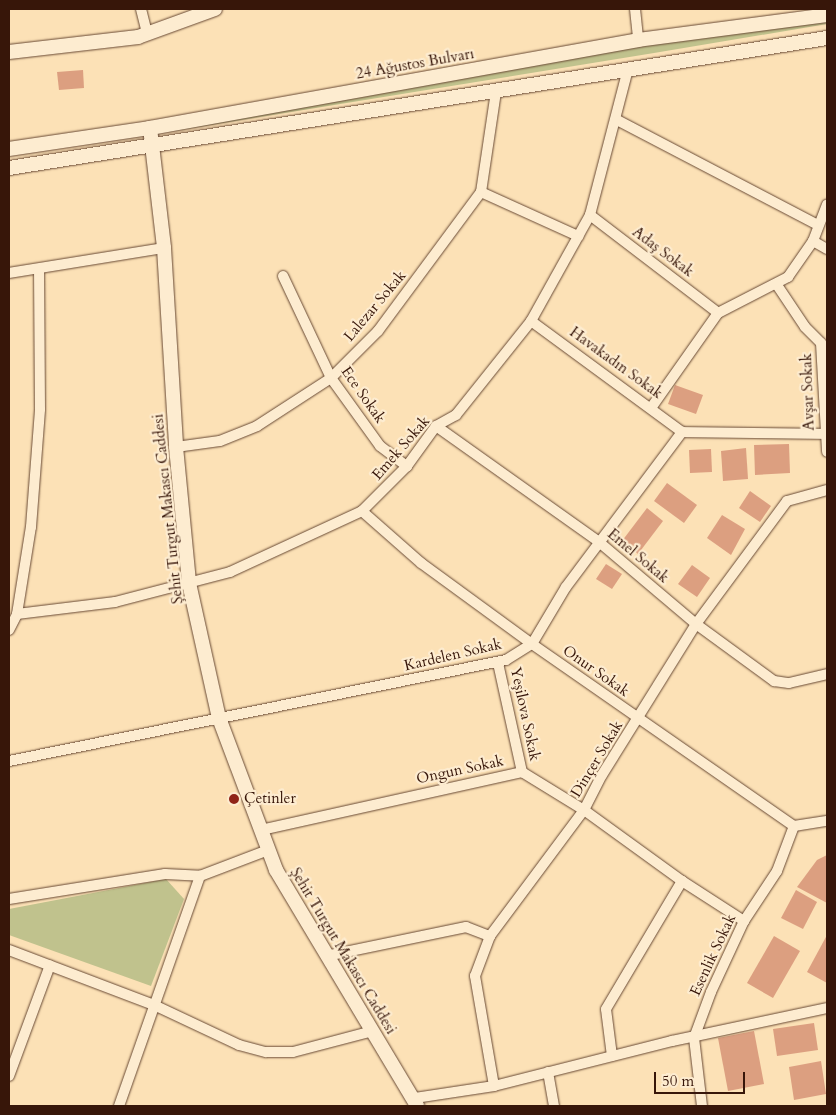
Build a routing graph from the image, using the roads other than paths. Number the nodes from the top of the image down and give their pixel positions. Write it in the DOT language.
graph roads {
  1 [pos="141,9"];
  2 [pos="215,9"];
  3 [pos="635,9"];
  4 [pos="827,15"];
  5 [pos="148,33"];
  6 [pos="827,38"];
  7 [pos="638,40"];
  8 [pos="9,52"];
  9 [pos="628,69"];
  10 [pos="496,92"];
  11 [pos="617,120"];
  12 [pos="150,128"];
  13 [pos="152,147"];
  14 [pos="9,149"];
  15 [pos="9,168"];
  16 [pos="481,192"];
  17 [pos="827,206"];
  18 [pos="590,215"];
  19 [pos="818,226"];
  20 [pos="578,236"];
  21 [pos="813,241"];
  22 [pos="164,248"];
  23 [pos="827,249"];
  24 [pos="39,269"];
  25 [pos="9,273"];
  26 [pos="283,276"];
  27 [pos="777,285"];
  28 [pos="718,313"];
  29 [pos="531,321"];
  30 [pos="824,346"];
  31 [pos="331,378"];
  32 [pos="651,408"];
  33 [pos="436,426"];
  34 [pos="682,432"];
  35 [pos="826,434"];
  36 [pos="176,448"];
  37 [pos="827,452"];
  38 [pos="407,466"];
  39 [pos="827,490"];
  40 [pos="362,511"];
  41 [pos="599,542"];
  42 [pos="189,583"];
  43 [pos="17,614"];
  44 [pos="696,624"];
  45 [pos="9,630"];
  46 [pos="532,644"];
  47 [pos="498,662"];
  48 [pos="827,674"];
  49 [pos="218,718"];
  50 [pos="639,718"];
  51 [pos="9,762"];
  52 [pos="522,772"];
  53 [pos="584,810"];
  54 [pos="827,821"];
  55 [pos="794,826"];
  56 [pos="260,830"];
  57 [pos="268,850"];
  58 [pos="200,876"];
  59 [pos="682,881"];
  60 [pos="9,899"];
  61 [pos="744,920"];
  62 [pos="490,936"];
  63 [pos="9,950"];
  64 [pos="326,956"];
  65 [pos="50,965"];
  66 [pos="154,1006"];
  67 [pos="827,1008"];
  68 [pos="372,1031"];
  69 [pos="694,1038"];
  70 [pos="612,1056"];
  71 [pos="548,1072"];
  72 [pos="9,1076"];
  73 [pos="494,1086"];
  74 [pos="416,1102"];
  75 [pos="119,1106"];
  76 [pos="554,1106"];
  77 [pos="702,1106"];
  1 -- 5 [label="street"];
  2 -- 5 [label="main road"];
  3 -- 7 [label="street"];
  4 -- 7 [label="main road, 24 Ağustos Bulvarı"];
  5 -- 8 [label="main road"];
  6 -- 9 [label="main road"];
  7 -- 12 [label="main road, 24 Ağustos Bulvarı"];
  9 -- 10 [label="main road"];
  9 -- 11 [label="street, Emek Sokak"];
  10 -- 13 [label="main road"];
  10 -- 16 [label="street, Lalezar Sokak"];
  11 -- 18 [label="street, Emek Sokak"];
  11 -- 19 [label="street"];
  12 -- 13 [label="main road, Şehit Turgut Makascı Caddesi"];
  12 -- 14 [label="main road, 24 Ağustos Bulvarı"];
  13 -- 15 [label="main road"];
  13 -- 22 [label="main road, Şehit Turgut Makascı Caddesi"];
  16 -- 20 [label="street"];
  16 -- 31 [label="street, Lalezar Sokak"];
  17 -- 19 [label="street"];
  18 -- 20 [label="street, Emek Sokak"];
  18 -- 28 [label="street, Adaş Sokak"];
  19 -- 21 [label="street"];
  20 -- 29 [label="street, Emek Sokak"];
  21 -- 23 [label="street"];
  21 -- 27 [label="street"];
  22 -- 24 [label="street"];
  22 -- 36 [label="main road, Şehit Turgut Makascı Caddesi"];
  24 -- 25 [label="street"];
  24 -- 43 [label="street"];
  26 -- 31 [label="street, Ece Sokak"];
  27 -- 28 [label="street"];
  27 -- 30 [label="street, Avşar Sokak"];
  28 -- 32 [label="street"];
  29 -- 32 [label="street, Havakadın Sokak"];
  29 -- 33 [label="street, Emek Sokak"];
  30 -- 35 [label="street, Avşar Sokak"];
  31 -- 36 [label="street, Lalezar Sokak"];
  31 -- 38 [label="street, Ece Sokak"];
  32 -- 34 [label="street, Havakadın Sokak"];
  33 -- 38 [label="street, Emek Sokak"];
  33 -- 41 [label="street, Emel Sokak"];
  34 -- 35 [label="street"];
  34 -- 41 [label="street"];
  35 -- 37 [label="street, Avşar Sokak"];
  36 -- 42 [label="main road, Şehit Turgut Makascı Caddesi"];
  38 -- 40 [label="street, Emek Sokak"];
  39 -- 44 [label="street, Dinçer Sokak"];
  40 -- 42 [label="street, Emek Sokak"];
  40 -- 46 [label="street, Onur Sokak"];
  41 -- 44 [label="street, Emel Sokak"];
  41 -- 46 [label="street"];
  42 -- 43 [label="street, Emek Sokak"];
  42 -- 49 [label="main road, Şehit Turgut Makascı Caddesi"];
  43 -- 45 [label="street"];
  44 -- 48 [label="street, Emel Sokak"];
  44 -- 50 [label="street, Dinçer Sokak"];
  46 -- 47 [label="street, Kardelen Sokak"];
  46 -- 50 [label="street, Onur Sokak"];
  47 -- 49 [label="street, Kardelen Sokak"];
  47 -- 52 [label="street, Yeşilova Sokak"];
  49 -- 51 [label="street, Kardelen Sokak"];
  49 -- 56 [label="main road, Şehit Turgut Makascı Caddesi"];
  50 -- 53 [label="street, Dinçer Sokak"];
  50 -- 55 [label="street, Onur Sokak"];
  52 -- 53 [label="street, Ongun Sokak"];
  52 -- 56 [label="street, Ongun Sokak"];
  53 -- 59 [label="street, Ongun Sokak"];
  53 -- 62 [label="street, Dinçer Sokak"];
  54 -- 55 [label="street"];
  55 -- 61 [label="street, Esenlik Sokak"];
  56 -- 57 [label="main road, Şehit Turgut Makascı Caddesi"];
  57 -- 58 [label="street"];
  57 -- 64 [label="main road, Şehit Turgut Makascı Caddesi"];
  58 -- 60 [label="street"];
  58 -- 66 [label="street"];
  59 -- 61 [label="street, Ongun Sokak"];
  59 -- 70 [label="street"];
  61 -- 69 [label="street, Esenlik Sokak"];
  62 -- 64 [label="street"];
  62 -- 73 [label="street, Dinçer Sokak"];
  63 -- 65 [label="street"];
  64 -- 68 [label="main road, Şehit Turgut Makascı Caddesi"];
  65 -- 66 [label="street"];
  65 -- 72 [label="street"];
  66 -- 68 [label="street"];
  66 -- 75 [label="street"];
  67 -- 69 [label="street"];
  68 -- 74 [label="main road, Şehit Turgut Makascı Caddesi"];
  69 -- 70 [label="street"];
  69 -- 77 [label="street, Esenlik Sokak"];
  70 -- 71 [label="street"];
  71 -- 73 [label="street"];
  71 -- 76 [label="street"];
  73 -- 74 [label="street"];
}
